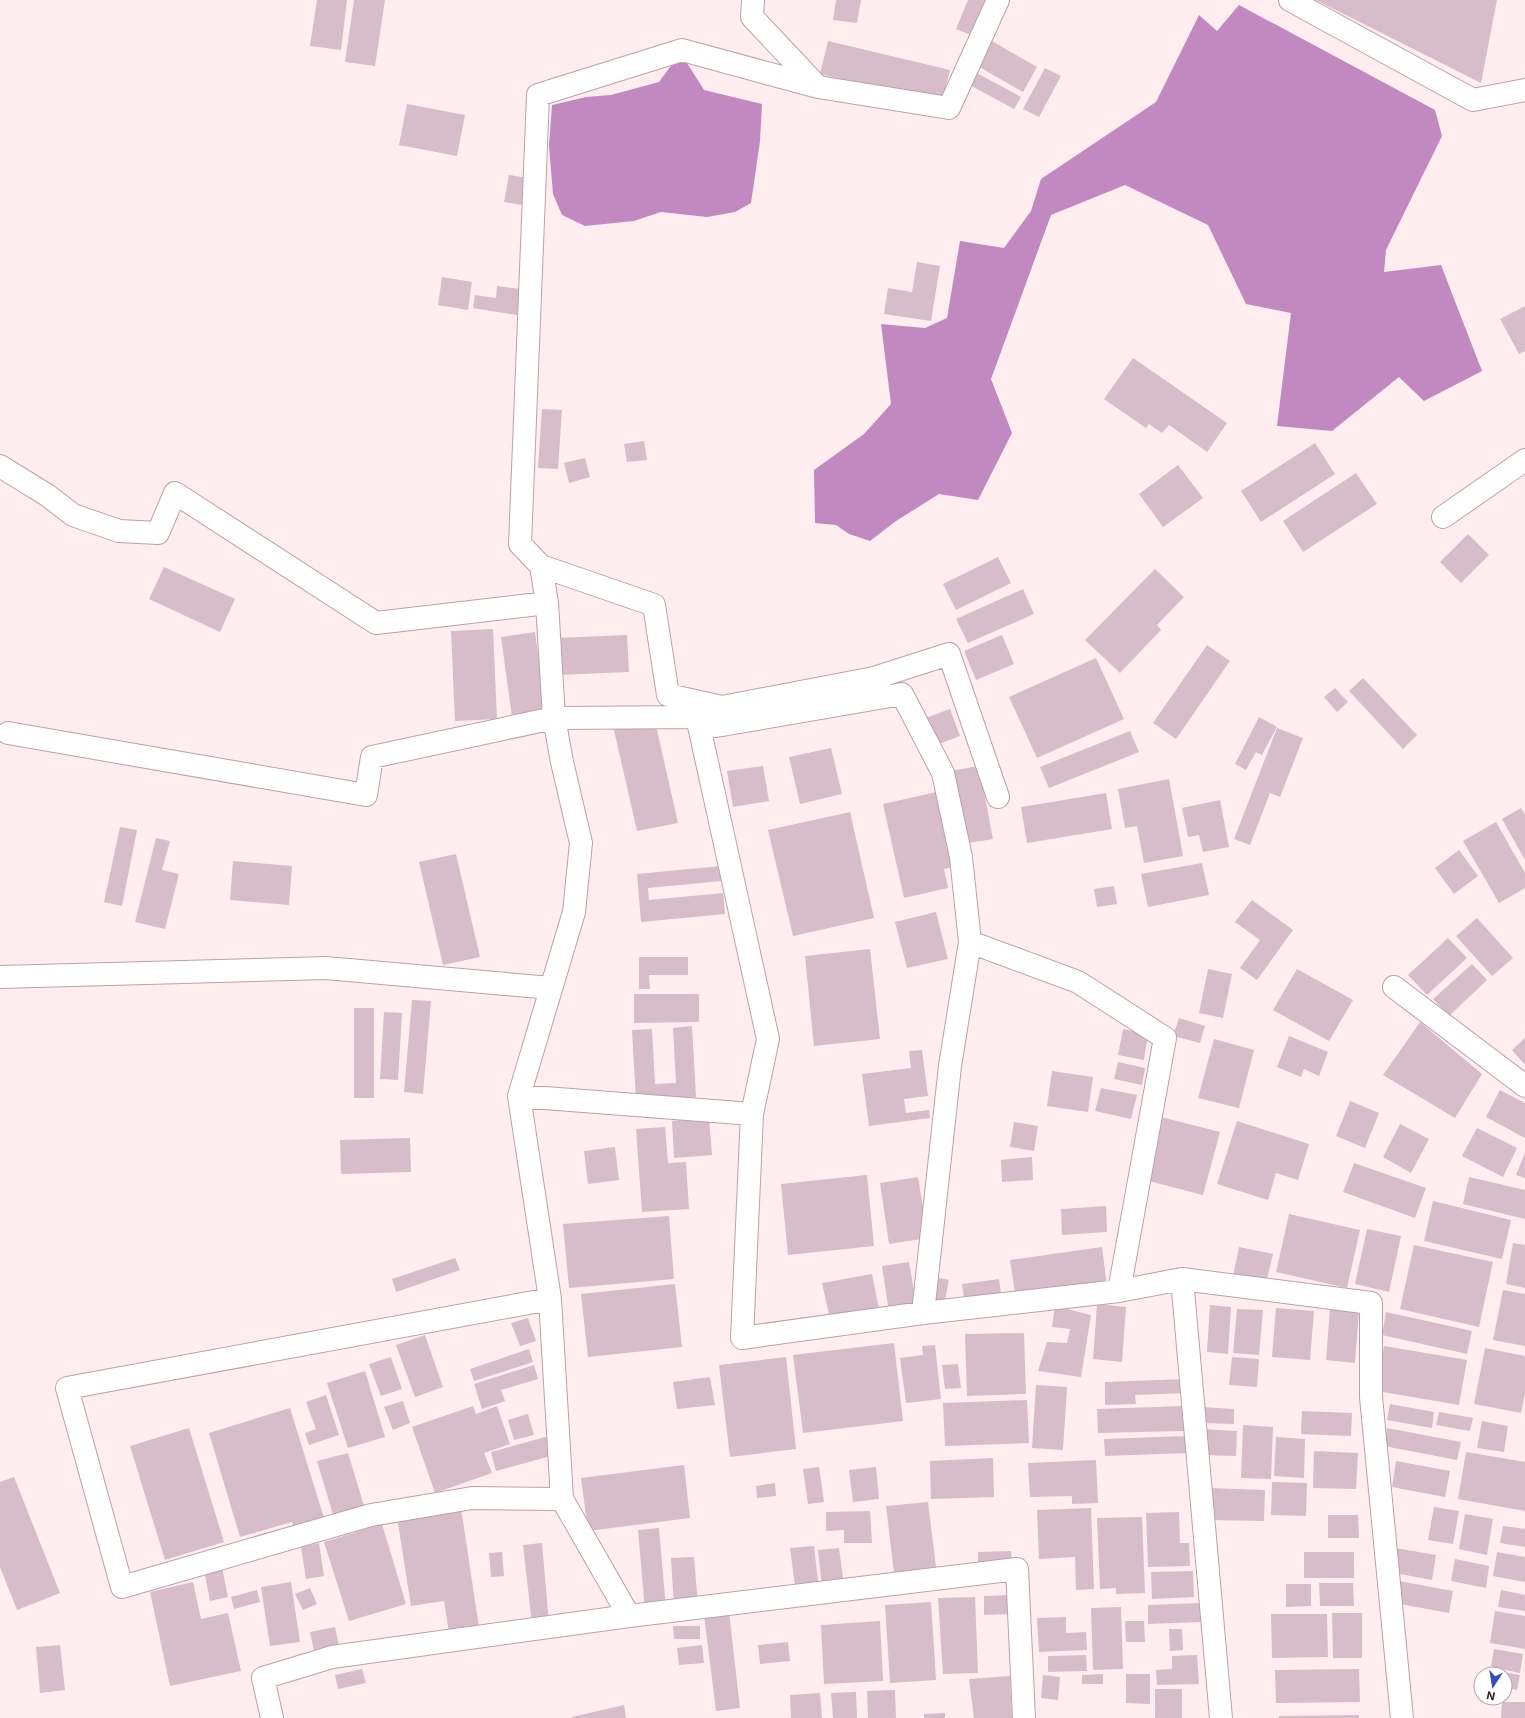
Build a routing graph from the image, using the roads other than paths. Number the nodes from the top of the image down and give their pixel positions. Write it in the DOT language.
graph roads {
  1 [pos="753,0"];
  2 [pos="998,0"];
  3 [pos="1290,0"];
  4 [pos="818,87"];
  5 [pos="1525,90"];
  6 [pos="1525,460"];
  7 [pos="0,466"];
  8 [pos="1443,517"];
  9 [pos="541,566"];
  10 [pos="547,603"];
  11 [pos="697,717"];
  12 [pos="554,718"];
  13 [pos="8,733"];
  14 [pos="998,797"];
  15 [pos="970,942"];
  16 [pos="0,977"];
  17 [pos="1394,987"];
  18 [pos="551,988"];
  19 [pos="1525,1086"];
  20 [pos="519,1096"];
  21 [pos="752,1114"];
  22 [pos="1182,1279"];
  23 [pos="1118,1291"];
  24 [pos="550,1299"];
  25 [pos="923,1314"];
  26 [pos="562,1499"];
  27 [pos="629,1616"];
  28 [pos="272,1718"];
  29 [pos="1024,1718"];
  30 [pos="1221,1718"];
  31 [pos="1402,1718"];
  1 -- 4 [label="street"];
  2 -- 4 [label="street"];
  3 -- 5 [label="street"];
  4 -- 9 [label="street"];
  6 -- 8 [label="street"];
  7 -- 10 [label="street"];
  9 -- 10 [label="street"];
  9 -- 14 [label="street"];
  10 -- 12 [label="street"];
  11 -- 12 [label="street"];
  11 -- 15 [label="street"];
  11 -- 21 [label="street"];
  12 -- 13 [label="street"];
  12 -- 18 [label="street"];
  15 -- 23 [label="street"];
  15 -- 25 [label="street"];
  16 -- 18 [label="street"];
  17 -- 19 [label="street"];
  18 -- 20 [label="street"];
  20 -- 21 [label="street"];
  20 -- 24 [label="street"];
  21 -- 25 [label="street"];
  22 -- 23 [label="street"];
  22 -- 30 [label="street"];
  22 -- 31 [label="street"];
  23 -- 25 [label="street"];
  24 -- 26 [label="street"];
  24 -- 26 [label="street"];
  26 -- 27 [label="street"];
  27 -- 28 [label="street"];
  27 -- 29 [label="street"];
}
